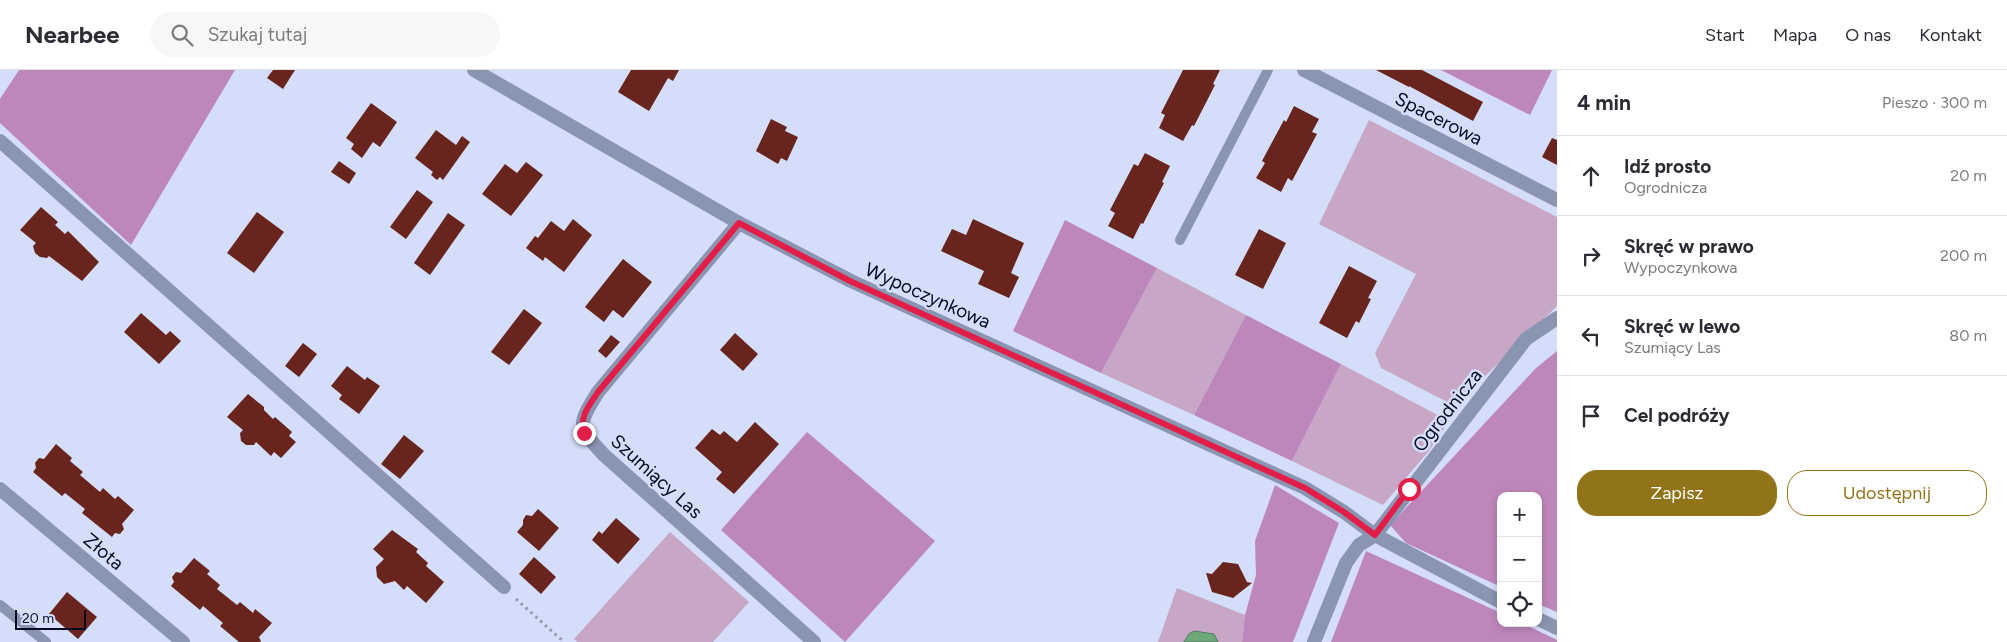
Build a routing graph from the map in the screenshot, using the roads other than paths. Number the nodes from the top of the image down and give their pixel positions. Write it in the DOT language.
graph roads {
  1 [pos="474,70"];
  2 [pos="1268,70"];
  3 [pos="1304,70"];
  4 [pos="0,141"];
  5 [pos="1557,200"];
  6 [pos="739,223"];
  7 [pos="1180,240"];
  8 [pos="1557,318"];
  9 [pos="0,489"];
  10 [pos="1375,535"];
  11 [pos="504,588"];
  12 [pos="1497,600"];
  13 [pos="0,604"];
  14 [pos="1542,621"];
  15 [pos="1557,628"];
  16 [pos="46,642"];
  17 [pos="183,642"];
  18 [pos="814,642"];
  19 [pos="1314,642"];
  1 -- 6 [label="street, Wypoczynkowa"];
  2 -- 7 [label="lane"];
  3 -- 5 [label="street, Spacerowa"];
  4 -- 11 [label="street"];
  6 -- 10 [label="street, Wypoczynkowa"];
  6 -- 18 [label="street, Szumiący Las"];
  8 -- 10 [label="street, Ogrodnicza"];
  9 -- 17 [label="street, Złota"];
  10 -- 12 [label="street, Wypoczynkowa"];
  10 -- 19 [label="street, Ogrodnicza"];
  13 -- 16 [label="lane"];
  14 -- 15 [label="street"];
}
